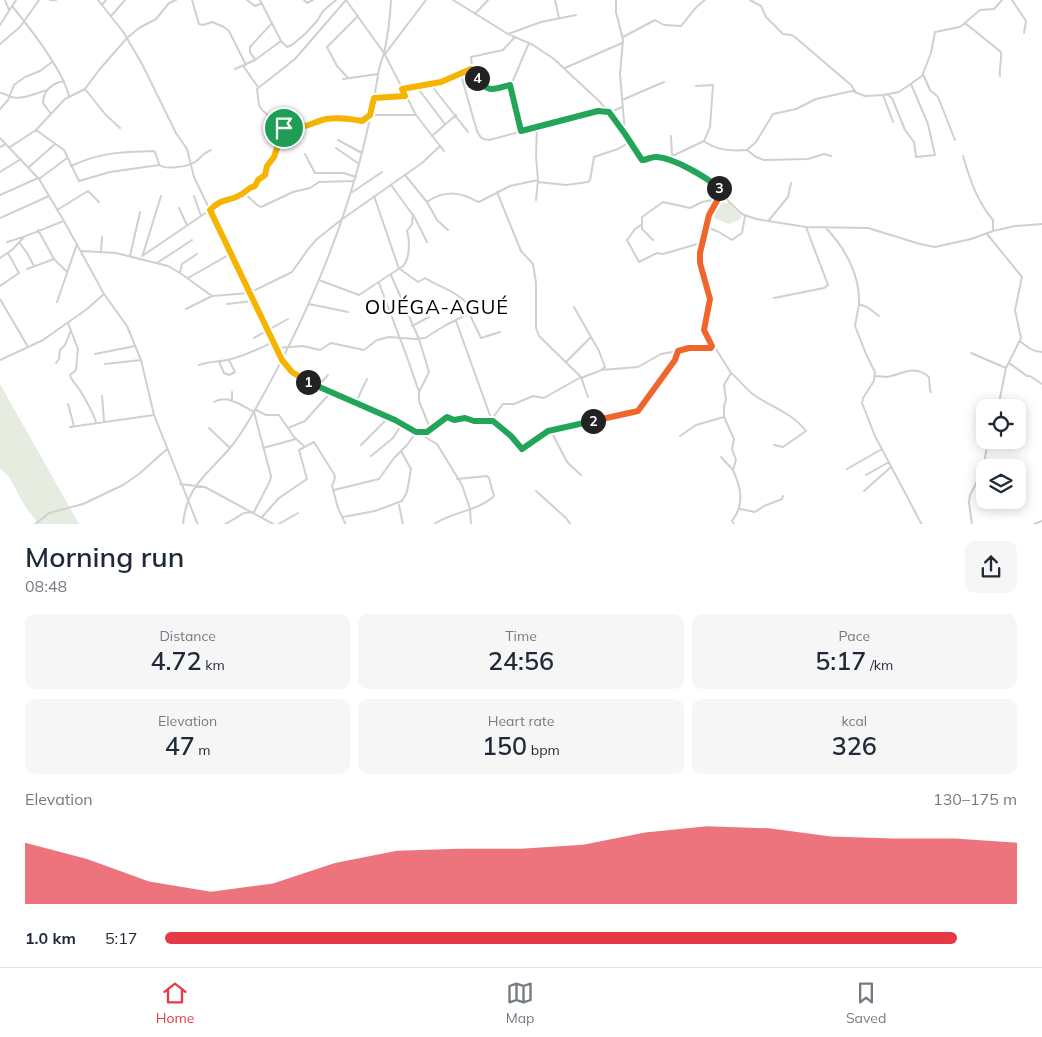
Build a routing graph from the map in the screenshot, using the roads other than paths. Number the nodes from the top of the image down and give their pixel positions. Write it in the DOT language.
graph roads {
  1 [pos="5,0"];
  2 [pos="16,0"];
  3 [pos="39,0"];
  4 [pos="50,0"];
  5 [pos="56,0"];
  6 [pos="98,0"];
  7 [pos="106,0"];
  8 [pos="125,0"];
  9 [pos="176,0"];
  10 [pos="192,0"];
  11 [pos="247,0"];
  12 [pos="260,0"];
  13 [pos="304,0"];
  14 [pos="313,0"];
  15 [pos="336,0"];
  16 [pos="391,0"];
  17 [pos="426,0"];
  18 [pos="453,0"];
  19 [pos="488,0"];
  20 [pos="555,0"];
  21 [pos="616,0"];
  22 [pos="705,0"];
  23 [pos="750,0"];
  24 [pos="1002,0"];
  25 [pos="1012,0"];
  26 [pos="348,1"];
  27 [pos="262,3"];
  28 [pos="102,5"];
  29 [pos="12,6"];
  30 [pos="9,10"];
  31 [pos="475,14"];
  32 [pos="576,15"];
  33 [pos="111,16"];
  34 [pos="358,16"];
  35 [pos="559,18"];
  36 [pos="24,22"];
  37 [pos="272,24"];
  38 [pos="965,24"];
  39 [pos="0,25"];
  40 [pos="1024,33"];
  41 [pos="508,34"];
  42 [pos="515,37"];
  43 [pos="623,37"];
  44 [pos="127,38"];
  45 [pos="281,41"];
  46 [pos="529,43"];
  47 [pos="623,43"];
  48 [pos="0,44"];
  49 [pos="384,53"];
  50 [pos="255,60"];
  51 [pos="52,62"];
  52 [pos="245,66"];
  53 [pos="565,68"];
  54 [pos="235,69"];
  55 [pos="471,69"];
  56 [pos="378,74"];
  57 [pos="461,74"];
  58 [pos="923,74"];
  59 [pos="1000,76"];
  60 [pos="348,78"];
  61 [pos="343,79"];
  62 [pos="64,81"];
  63 [pos="664,82"];
  64 [pos="431,84"];
  65 [pos="912,84"];
  66 [pos="510,85"];
  67 [pos="416,86"];
  68 [pos="696,86"];
  69 [pos="259,88"];
  70 [pos="402,89"];
  71 [pos="47,90"];
  72 [pos="85,90"];
  73 [pos="855,91"];
  74 [pos="0,93"];
  75 [pos="888,95"];
  76 [pos="70,96"];
  77 [pos="405,96"];
  78 [pos="883,96"];
  79 [pos="10,97"];
  80 [pos="374,98"];
  81 [pos="622,100"];
  82 [pos="600,102"];
  83 [pos="622,107"];
  84 [pos="0,109"];
  85 [pos="598,111"];
  86 [pos="609,112"];
  87 [pos="50,114"];
  88 [pos="370,115"];
  89 [pos="416,115"];
  90 [pos="456,115"];
  91 [pos="893,122"];
  92 [pos="445,124"];
  93 [pos="120,128"];
  94 [pos="284,128"];
  95 [pos="537,128"];
  96 [pos="36,130"];
  97 [pos="521,131"];
  98 [pos="468,132"];
  99 [pos="625,134"];
  100 [pos="432,136"];
  101 [pos="671,136"];
  102 [pos="0,138"];
  103 [pos="338,140"];
  104 [pos="955,140"];
  105 [pos="704,141"];
  106 [pos="630,142"];
  107 [pos="6,144"];
  108 [pos="56,144"];
  109 [pos="440,146"];
  110 [pos="0,147"];
  111 [pos="9,147"];
  112 [pos="336,148"];
  113 [pos="211,150"];
  114 [pos="747,150"];
  115 [pos="444,151"];
  116 [pos="362,153"];
  117 [pos="305,154"];
  118 [pos="672,155"];
  119 [pos="831,156"];
  120 [pos="963,156"];
  121 [pos="68,157"];
  122 [pos="21,159"];
  123 [pos="667,159"];
  124 [pos="190,164"];
  125 [pos="360,164"];
  126 [pos="160,165"];
  127 [pos="71,166"];
  128 [pos="29,167"];
  129 [pos="0,172"];
  130 [pos="382,172"];
  131 [pos="405,175"];
  132 [pos="356,177"];
  133 [pos="39,179"];
  134 [pos="354,181"];
  135 [pos="538,181"];
  136 [pos="791,183"];
  137 [pos="392,184"];
  138 [pos="497,192"];
  139 [pos="722,192"];
  140 [pos="351,193"];
  141 [pos="243,194"];
  142 [pos="0,195"];
  143 [pos="49,196"];
  144 [pos="161,196"];
  145 [pos="194,196"];
  146 [pos="374,196"];
  147 [pos="718,199"];
  148 [pos="536,200"];
  149 [pos="99,202"];
  150 [pos="427,202"];
  151 [pos="179,208"];
  152 [pos="58,210"];
  153 [pos="210,210"];
  154 [pos="140,212"];
  155 [pos="413,214"];
  156 [pos="201,216"];
  157 [pos="745,216"];
  158 [pos="0,218"];
  159 [pos="341,220"];
  160 [pos="64,221"];
  161 [pos="768,221"];
  162 [pos="642,224"];
  163 [pos="1042,224"];
  164 [pos="187,225"];
  165 [pos="706,227"];
  166 [pos="806,227"];
  167 [pos="826,228"];
  168 [pos="38,230"];
  169 [pos="448,230"];
  170 [pos="993,231"];
  171 [pos="987,234"];
  172 [pos="102,237"];
  173 [pos="24,238"];
  174 [pos="192,240"];
  175 [pos="653,240"];
  176 [pos="7,242"];
  177 [pos="19,242"];
  178 [pos="427,242"];
  179 [pos="702,243"];
  180 [pos="78,244"];
  181 [pos="81,251"];
  182 [pos="101,252"];
  183 [pos="8,253"];
  184 [pos="232,253"];
  185 [pos="198,254"];
  186 [pos="130,256"];
  187 [pos="0,258"];
  188 [pos="142,258"];
  189 [pos="54,259"];
  190 [pos="157,263"];
  191 [pos="34,266"];
  192 [pos="27,269"];
  193 [pos="399,269"];
  194 [pos="67,272"];
  195 [pos="180,272"];
  196 [pos="391,275"];
  197 [pos="188,278"];
  198 [pos="319,280"];
  199 [pos="379,283"];
  200 [pos="0,286"];
  201 [pos="249,293"];
  202 [pos="104,294"];
  203 [pos="212,296"];
  204 [pos="774,298"];
  205 [pos="0,299"];
  206 [pos="252,301"];
  207 [pos="57,302"];
  208 [pos="227,304"];
  209 [pos="309,304"];
  210 [pos="859,304"];
  211 [pos="574,307"];
  212 [pos="186,309"];
  213 [pos="348,312"];
  214 [pos="469,313"];
  215 [pos="879,316"];
  216 [pos="429,317"];
  217 [pos="288,318"];
  218 [pos="456,321"];
  219 [pos="68,323"];
  220 [pos="412,326"];
  221 [pos="72,330"];
  222 [pos="268,331"];
  223 [pos="500,332"];
  224 [pos="591,337"];
  225 [pos="254,338"];
  226 [pos="400,338"];
  227 [pos="419,339"];
  228 [pos="1020,341"];
  229 [pos="273,342"];
  230 [pos="711,343"];
  231 [pos="135,346"];
  232 [pos="288,347"];
  233 [pos="28,348"];
  234 [pos="276,348"];
  235 [pos="678,351"];
  236 [pos="1042,352"];
  237 [pos="972,353"];
  238 [pos="95,354"];
  239 [pos="0,360"];
  240 [pos="141,360"];
  241 [pos="220,360"];
  242 [pos="227,360"];
  243 [pos="282,360"];
  244 [pos="566,362"];
  245 [pos="56,363"];
  246 [pos="1008,363"];
  247 [pos="105,364"];
  248 [pos="199,365"];
  249 [pos="1006,368"];
  250 [pos="222,369"];
  251 [pos="602,370"];
  252 [pos="731,373"];
  253 [pos="328,375"];
  254 [pos="875,376"];
  255 [pos="582,378"];
  256 [pos="367,379"];
  257 [pos="1042,384"];
  258 [pos="317,387"];
  259 [pos="232,392"];
  260 [pos="331,392"];
  261 [pos="419,392"];
  262 [pos="931,392"];
  263 [pos="102,396"];
  264 [pos="588,396"];
  265 [pos="1000,399"];
  266 [pos="232,401"];
  267 [pos="214,402"];
  268 [pos="356,402"];
  269 [pos="68,404"];
  270 [pos="255,410"];
  271 [pos="154,416"];
  272 [pos="387,417"];
  273 [pos="724,418"];
  274 [pos="492,420"];
  275 [pos="104,421"];
  276 [pos="96,422"];
  277 [pos="402,424"];
  278 [pos="74,426"];
  279 [pos="70,427"];
  280 [pos="209,428"];
  281 [pos="288,428"];
  282 [pos="430,429"];
  283 [pos="551,431"];
  284 [pos="416,432"];
  285 [pos="680,436"];
  286 [pos="296,439"];
  287 [pos="361,445"];
  288 [pos="774,445"];
  289 [pos="304,446"];
  290 [pos="230,448"];
  291 [pos="263,448"];
  292 [pos="167,449"];
  293 [pos="882,449"];
  294 [pos="986,449"];
  295 [pos="401,451"];
  296 [pos="371,456"];
  297 [pos="720,457"];
  298 [pos="889,462"];
  299 [pos="891,468"];
  300 [pos="847,469"];
  301 [pos="733,470"];
  302 [pos="581,474"];
  303 [pos="866,475"];
  304 [pos="458,479"];
  305 [pos="180,484"];
  306 [pos="196,485"];
  307 [pos="334,490"];
  308 [pos="536,491"];
  309 [pos="864,491"];
  310 [pos="784,496"];
  311 [pos="187,500"];
  312 [pos="399,504"];
  313 [pos="470,509"];
  314 [pos="740,509"];
  315 [pos="254,512"];
  316 [pos="298,513"];
  317 [pos="262,517"];
  318 [pos="343,517"];
  319 [pos="1042,520"];
  320 [pos="34,524"];
  321 [pos="183,524"];
  322 [pos="198,524"];
  323 [pos="224,524"];
  324 [pos="276,524"];
  325 [pos="346,524"];
  326 [pos="403,524"];
  327 [pos="434,524"];
  328 [pos="471,524"];
  329 [pos="571,524"];
  330 [pos="735,524"];
  331 [pos="922,524"];
  332 [pos="972,524"];
  333 [pos="1032,524"];
  1 -- 30 [label="street"];
  2 -- 29 [label="street"];
  3 -- 36 [label="street"];
  4 -- 5 [label="street"];
  6 -- 28 [label="street"];
  7 -- 28 [label="street"];
  8 -- 33 [label="street"];
  9 -- 44 [label="street"];
  10 -- 52 [label="street"];
  11 -- 27 [label="street"];
  12 -- 27 [label="street"];
  13 -- 14 [label="street"];
  15 -- 45 [label="street"];
  16 -- 49 [label="street"];
  17 -- 49 [label="street"];
  18 -- 31 [label="street"];
  19 -- 31 [label="street"];
  20 -- 35 [label="street"];
  21 -- 43 [label="street"];
  22 -- 43 [label="street"];
  23 -- 73 [label="street"];
  24 -- 38 [label="street"];
  25 -- 40 [label="street"];
  26 -- 34 [label="street"];
  26 -- 69 [label="street"];
  27 -- 37 [label="street"];
  28 -- 33 [label="street"];
  29 -- 30 [label="street"];
  29 -- 36 [label="street"];
  30 -- 39 [label="street"];
  31 -- 41 [label="street"];
  32 -- 35 [label="street"];
  33 -- 44 [label="street"];
  34 -- 49 [label="street"];
  34 -- 60 [label="street"];
  35 -- 41 [label="street"];
  36 -- 48 [label="street"];
  36 -- 51 [label="street"];
  37 -- 45 [label="street"];
  37 -- 50 [label="street"];
  38 -- 58 [label="street"];
  38 -- 59 [label="street"];
  41 -- 42 [label="street"];
  42 -- 46 [label="street"];
  42 -- 55 [label="street"];
  43 -- 47 [label="street"];
  44 -- 72 [label="street"];
  44 -- 124 [label="street"];
  45 -- 50 [label="street"];
  46 -- 53 [label="street"];
  46 -- 66 [label="street"];
  47 -- 53 [label="street"];
  47 -- 81 [label="street"];
  49 -- 56 [label="street"];
  49 -- 70 [label="street"];
  50 -- 52 [label="street"];
  51 -- 62 [label="street"];
  51 -- 79 [label="street"];
  52 -- 54 [label="street"];
  52 -- 69 [label="street"];
  53 -- 82 [label="street"];
  55 -- 57 [label="street"];
  55 -- 66 [label="street"];
  56 -- 60 [label="street"];
  56 -- 80 [label="street"];
  57 -- 64 [label="street"];
  57 -- 97 [label="street"];
  58 -- 65 [label="street"];
  58 -- 104 [label="street"];
  60 -- 61 [label="street"];
  62 -- 71 [label="street"];
  62 -- 76 [label="street"];
  63 -- 81 [label="street"];
  64 -- 67 [label="street"];
  64 -- 90 [label="street"];
  65 -- 75 [label="street"];
  65 -- 75 [label="street"];
  66 -- 97 [label="street"];
  67 -- 70 [label="street"];
  67 -- 92 [label="street"];
  68 -- 105 [label="street"];
  69 -- 94 [label="street"];
  70 -- 77 [label="street"];
  71 -- 79 [label="street"];
  71 -- 87 [label="street"];
  72 -- 76 [label="street"];
  72 -- 93 [label="street"];
  73 -- 78 [label="street"];
  73 -- 114 [label="street"];
  74 -- 79 [label="street"];
  75 -- 78 [label="street"];
  76 -- 87 [label="street"];
  77 -- 80 [label="street"];
  77 -- 89 [label="street"];
  78 -- 91 [label="street"];
  79 -- 84 [label="street"];
  80 -- 88 [label="street"];
  81 -- 83 [label="street"];
  82 -- 85 [label="street"];
  82 -- 86 [label="street"];
  83 -- 86 [label="street"];
  83 -- 99 [label="street"];
  85 -- 86 [label="street"];
  85 -- 95 [label="street"];
  86 -- 99 [label="street"];
  87 -- 96 [label="street"];
  88 -- 89 [label="street"];
  88 -- 94 [label="street"];
  88 -- 116 [label="street"];
  89 -- 100 [label="street"];
  90 -- 92 [label="street"];
  90 -- 98 [label="street"];
  92 -- 100 [label="street"];
  94 -- 141 [label="street"];
  95 -- 97 [label="street"];
  95 -- 135 [label="street"];
  96 -- 108 [label="street"];
  96 -- 111 [label="street"];
  99 -- 106 [label="street"];
  100 -- 109 [label="street"];
  101 -- 118 [label="street"];
  102 -- 107 [label="street"];
  103 -- 116 [label="street"];
  105 -- 114 [label="street"];
  105 -- 118 [label="street"];
  106 -- 123 [label="street"];
  106 -- 135 [label="street"];
  107 -- 110 [label="street"];
  107 -- 111 [label="street"];
  108 -- 121 [label="street"];
  108 -- 128 [label="street"];
  109 -- 115 [label="street"];
  109 -- 131 [label="street"];
  111 -- 122 [label="street"];
  112 -- 125 [label="street"];
  113 -- 124 [label="street"];
  114 -- 119 [label="street"];
  116 -- 125 [label="street"];
  117 -- 132 [label="street"];
  118 -- 123 [label="street"];
  120 -- 170 [label="street"];
  121 -- 127 [label="street"];
  121 -- 133 [label="street"];
  122 -- 128 [label="street"];
  122 -- 129 [label="street"];
  123 -- 139 [label="street"];
  124 -- 126 [label="street"];
  124 -- 153 [label="street"];
  125 -- 132 [label="street"];
  126 -- 127 [label="street"];
  126 -- 127 [label="street"];
  128 -- 133 [label="street"];
  130 -- 140 [label="street"];
  131 -- 137 [label="street"];
  131 -- 150 [label="street"];
  132 -- 134 [label="street"];
  133 -- 142 [label="street"];
  133 -- 143 [label="street"];
  134 -- 140 [label="street"];
  134 -- 141 [label="street"];
  135 -- 138 [label="street"];
  135 -- 148 [label="street"];
  136 -- 161 [label="street"];
  137 -- 146 [label="street"];
  137 -- 155 [label="street"];
  138 -- 150 [label="street"];
  138 -- 244 [label="street"];
  139 -- 147 [label="street"];
  139 -- 157 [label="street"];
  140 -- 159 [label="street"];
  141 -- 153 [label="street"];
  143 -- 152 [label="street"];
  143 -- 158 [label="street"];
  144 -- 188 [label="street"];
  145 -- 156 [label="street"];
  146 -- 159 [label="street"];
  146 -- 193 [label="street"];
  147 -- 162 [label="street"];
  147 -- 165 [label="street"];
  149 -- 152 [label="street"];
  150 -- 169 [label="street"];
  151 -- 164 [label="street"];
  152 -- 160 [label="street"];
  153 -- 156 [label="street"];
  153 -- 184 [label="street"];
  154 -- 186 [label="street"];
  155 -- 178 [label="street"];
  155 -- 193 [label="street"];
  156 -- 164 [label="street"];
  157 -- 161 [label="street"];
  157 -- 165 [label="street"];
  159 -- 198 [label="street"];
  159 -- 201 [label="street"];
  160 -- 168 [label="street"];
  160 -- 180 [label="street"];
  161 -- 166 [label="street"];
  162 -- 175 [label="street"];
  162 -- 179 [label="street"];
  163 -- 170 [label="street"];
  164 -- 188 [label="street"];
  165 -- 179 [label="street"];
  166 -- 167 [label="street"];
  166 -- 204 [label="street"];
  167 -- 171 [label="street"];
  167 -- 210 [label="street"];
  168 -- 173 [label="street"];
  168 -- 189 [label="street"];
  170 -- 171 [label="street"];
  171 -- 228 [label="street"];
  172 -- 182 [label="street"];
  173 -- 176 [label="street"];
  173 -- 177 [label="street"];
  174 -- 190 [label="street"];
  177 -- 183 [label="street"];
  177 -- 191 [label="street"];
  179 -- 230 [label="street"];
  180 -- 181 [label="street"];
  180 -- 194 [label="street"];
  181 -- 182 [label="street"];
  181 -- 202 [label="street"];
  182 -- 186 [label="street"];
  183 -- 187 [label="street"];
  183 -- 200 [label="street"];
  184 -- 197 [label="street"];
  184 -- 201 [label="street"];
  185 -- 195 [label="street"];
  186 -- 188 [label="street"];
  188 -- 190 [label="street"];
  189 -- 191 [label="street"];
  189 -- 194 [label="street"];
  190 -- 195 [label="street"];
  191 -- 192 [label="street"];
  193 -- 196 [label="street"];
  193 -- 214 [label="street"];
  194 -- 207 [label="street"];
  195 -- 197 [label="street"];
  196 -- 199 [label="street"];
  196 -- 220 [label="street"];
  197 -- 203 [label="street"];
  198 -- 199 [label="street"];
  198 -- 209 [label="street"];
  199 -- 226 [label="street"];
  201 -- 203 [label="street"];
  201 -- 206 [label="street"];
  202 -- 219 [label="street"];
  202 -- 231 [label="street"];
  203 -- 212 [label="street"];
  205 -- 233 [label="street"];
  206 -- 208 [label="street"];
  206 -- 222 [label="street"];
  209 -- 213 [label="street"];
  209 -- 232 [label="street"];
  210 -- 215 [label="street"];
  210 -- 254 [label="street"];
  211 -- 224 [label="street"];
  214 -- 218 [label="street"];
  214 -- 223 [label="street"];
  216 -- 220 [label="street"];
  217 -- 222 [label="street"];
  218 -- 227 [label="street"];
  218 -- 274 [label="street"];
  219 -- 221 [label="street"];
  219 -- 233 [label="street"];
  220 -- 227 [label="street"];
  221 -- 245 [label="street"];
  221 -- 276 [label="street"];
  222 -- 225 [label="street"];
  222 -- 229 [label="street"];
  224 -- 244 [label="street"];
  224 -- 251 [label="street"];
  226 -- 227 [label="street"];
  226 -- 232 [label="street"];
  226 -- 261 [label="street"];
  227 -- 261 [label="street"];
  228 -- 236 [label="street"];
  228 -- 246 [label="street"];
  229 -- 234 [label="street"];
  229 -- 242 [label="street"];
  230 -- 235 [label="street"];
  230 -- 252 [label="street"];
  231 -- 238 [label="street"];
  231 -- 240 [label="street"];
  232 -- 234 [label="street"];
  232 -- 243 [label="street"];
  233 -- 239 [label="street"];
  234 -- 243 [label="street"];
  235 -- 251 [label="street"];
  235 -- 283 [label="street"];
  237 -- 249 [label="street"];
  240 -- 247 [label="street"];
  240 -- 271 [label="street"];
  241 -- 242 [label="street"];
  241 -- 248 [label="street"];
  241 -- 250 [label="street"];
  242 -- 250 [label="street"];
  242 -- 250 [label="street"];
  243 -- 258 [label="street"];
  243 -- 270 [label="street"];
  244 -- 255 [label="street"];
  246 -- 249 [label="street"];
  246 -- 257 [label="street"];
  249 -- 265 [label="street"];
  251 -- 255 [label="street"];
  252 -- 273 [label="street"];
  252 -- 288 [label="street"];
  253 -- 258 [label="street"];
  254 -- 262 [label="street"];
  254 -- 293 [label="street"];
  255 -- 264 [label="street"];
  255 -- 274 [label="street"];
  256 -- 268 [label="street"];
  258 -- 260 [label="street"];
  259 -- 266 [label="street"];
  260 -- 268 [label="street"];
  260 -- 281 [label="street"];
  261 -- 282 [label="street"];
  263 -- 275 [label="street"];
  266 -- 267 [label="street"];
  266 -- 270 [label="street"];
  268 -- 272 [label="street"];
  269 -- 278 [label="street"];
  270 -- 281 [label="street"];
  270 -- 290 [label="street"];
  270 -- 291 [label="street"];
  271 -- 275 [label="street"];
  271 -- 292 [label="street"];
  272 -- 277 [label="street"];
  272 -- 287 [label="street"];
  273 -- 285 [label="street"];
  273 -- 301 [label="street"];
  274 -- 282 [label="street"];
  274 -- 283 [label="street"];
  275 -- 276 [label="street"];
  276 -- 278 [label="street"];
  277 -- 284 [label="street"];
  277 -- 296 [label="street"];
  278 -- 279 [label="street"];
  280 -- 290 [label="street"];
  281 -- 286 [label="street"];
  282 -- 284 [label="street"];
  283 -- 302 [label="street"];
  284 -- 295 [label="street"];
  284 -- 304 [label="street"];
  286 -- 289 [label="street"];
  286 -- 291 [label="street"];
  289 -- 307 [label="street"];
  289 -- 317 [label="street"];
  290 -- 306 [label="street"];
  291 -- 315 [label="street"];
  292 -- 305 [label="street"];
  292 -- 320 [label="street"];
  293 -- 298 [label="street"];
  293 -- 300 [label="street"];
  294 -- 332 [label="street"];
  295 -- 307 [label="street"];
  295 -- 312 [label="street"];
  297 -- 301 [label="street"];
  298 -- 299 [label="street"];
  298 -- 303 [label="street"];
  299 -- 309 [label="street"];
  299 -- 331 [label="street"];
  301 -- 314 [label="street"];
  304 -- 313 [label="street"];
  304 -- 313 [label="street"];
  305 -- 306 [label="street"];
  305 -- 311 [label="street"];
  306 -- 311 [label="street"];
  306 -- 315 [label="street"];
  307 -- 318 [label="street"];
  308 -- 329 [label="street"];
  310 -- 314 [label="street"];
  311 -- 321 [label="street"];
  311 -- 322 [label="street"];
  312 -- 318 [label="street"];
  312 -- 326 [label="street"];
  313 -- 327 [label="street"];
  313 -- 328 [label="street"];
  314 -- 330 [label="street"];
  315 -- 317 [label="street"];
  315 -- 323 [label="street"];
  316 -- 324 [label="street"];
  317 -- 324 [label="street"];
  318 -- 325 [label="street"];
  319 -- 333 [label="street"];
}
